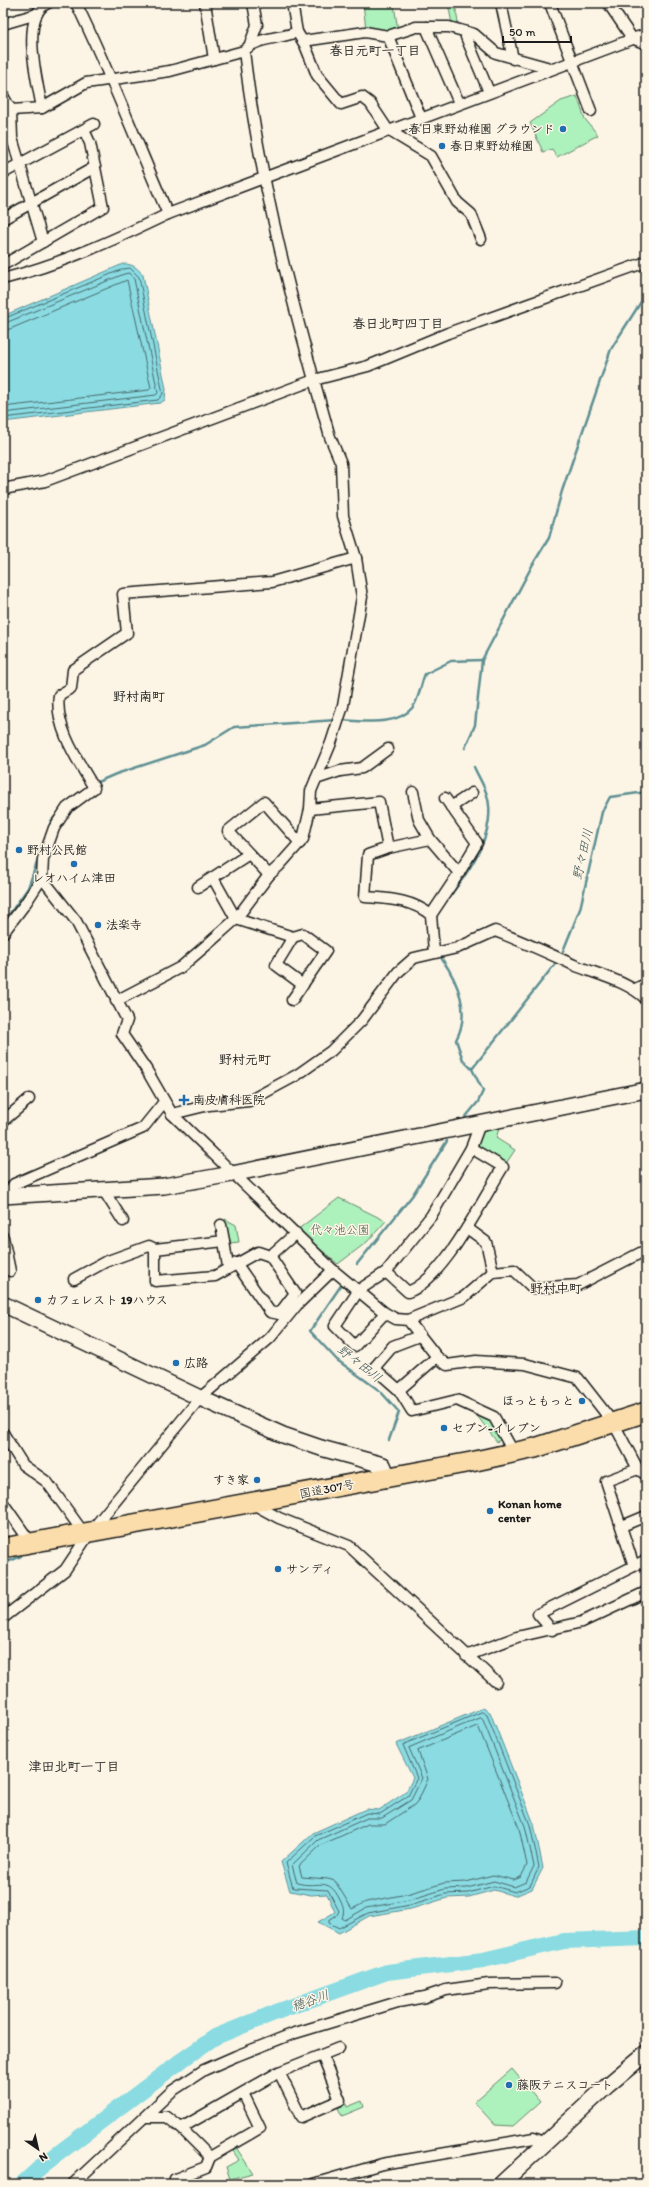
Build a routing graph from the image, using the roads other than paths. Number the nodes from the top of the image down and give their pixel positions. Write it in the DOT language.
graph roads {
  1 [pos="48,3"];
  2 [pos="76,3"];
  3 [pos="205,3"];
  4 [pos="253,3"];
  5 [pos="292,3"];
  6 [pos="501,3"];
  7 [pos="608,3"];
  8 [pos="551,6"];
  9 [pos="37,14"];
  10 [pos="3,24"];
  11 [pos="426,27"];
  12 [pos="297,32"];
  13 [pos="467,32"];
  14 [pos="646,34"];
  15 [pos="388,36"];
  16 [pos="632,38"];
  17 [pos="303,41"];
  18 [pos="646,44"];
  19 [pos="247,47"];
  20 [pos="214,59"];
  21 [pos="514,59"];
  22 [pos="572,60"];
  23 [pos="550,68"];
  24 [pos="109,79"];
  25 [pos="489,92"];
  26 [pos="3,96"];
  27 [pos="459,103"];
  28 [pos="42,108"];
  29 [pos="7,111"];
  30 [pos="591,111"];
  31 [pos="421,118"];
  32 [pos="94,124"];
  33 [pos="84,130"];
  34 [pos="388,130"];
  35 [pos="20,163"];
  36 [pos="95,167"];
  37 [pos="3,173"];
  38 [pos="264,178"];
  39 [pos="33,203"];
  40 [pos="168,214"];
  41 [pos="3,219"];
  42 [pos="481,239"];
  43 [pos="43,242"];
  44 [pos="646,262"];
  45 [pos="3,265"];
  46 [pos="3,279"];
  47 [pos="314,380"];
  48 [pos="3,489"];
  49 [pos="356,558"];
  50 [pos="388,749"];
  51 [pos="316,779"];
  52 [pos="413,792"];
  53 [pos="472,793"];
  54 [pos="310,809"];
  55 [pos="430,839"];
  56 [pos="300,843"];
  57 [pos="388,848"];
  58 [pos="249,854"];
  59 [pos="460,873"];
  60 [pos="269,875"];
  61 [pos="42,878"];
  62 [pos="212,878"];
  63 [pos="198,887"];
  64 [pos="431,915"];
  65 [pos="236,918"];
  66 [pos="3,933"];
  67 [pos="293,937"];
  68 [pos="434,952"];
  69 [pos="646,984"];
  70 [pos="302,986"];
  71 [pos="635,989"];
  72 [pos="646,999"];
  73 [pos="292,1000"];
  74 [pos="116,1001"];
  75 [pos="646,1090"];
  76 [pos="29,1099"];
  77 [pos="164,1102"];
  78 [pos="172,1114"];
  79 [pos="3,1120"];
  80 [pos="480,1124"];
  81 [pos="472,1148"];
  82 [pos="232,1174"];
  83 [pos="104,1191"];
  84 [pos="5,1196"];
  85 [pos="123,1221"];
  86 [pos="221,1226"];
  87 [pos="467,1228"];
  88 [pos="296,1233"];
  89 [pos="3,1237"];
  90 [pos="224,1241"];
  91 [pos="155,1249"];
  92 [pos="646,1250"];
  93 [pos="270,1256"];
  94 [pos="232,1265"];
  95 [pos="333,1270"];
  96 [pos="10,1271"];
  97 [pos="386,1272"];
  98 [pos="493,1272"];
  99 [pos="74,1278"];
  100 [pos="359,1290"];
  101 [pos="3,1304"];
  102 [pos="385,1313"];
  103 [pos="408,1320"];
  104 [pos="419,1336"];
  105 [pos="437,1357"];
  106 [pos="399,1390"];
  107 [pos="200,1398"];
  108 [pos="646,1412"];
  109 [pos="614,1424"];
  110 [pos="5,1439"];
  111 [pos="514,1453"];
  112 [pos="642,1472"];
  113 [pos="388,1477"];
  114 [pos="3,1503"];
  115 [pos="251,1503"];
  116 [pos="646,1516"];
  117 [pos="622,1526"];
  118 [pos="82,1527"];
  119 [pos="34,1542"];
  120 [pos="3,1548"];
  121 [pos="646,1560"];
  122 [pos="634,1566"];
  123 [pos="645,1595"];
  124 [pos="3,1618"];
  125 [pos="552,1630"];
  126 [pos="466,1656"];
  127 [pos="496,1682"];
  128 [pos="554,1983"];
  129 [pos="339,2048"];
  130 [pos="646,2053"];
  131 [pos="322,2055"];
  132 [pos="279,2072"];
  133 [pos="243,2093"];
  134 [pos="145,2117"];
  135 [pos="181,2128"];
  136 [pos="545,2143"];
  137 [pos="210,2157"];
  138 [pos="79,2182"];
  139 [pos="176,2184"];
  140 [pos="313,2184"];
  141 [pos="501,2184"];
  1 -- 9 [label="street"];
  2 -- 24 [label="street"];
  3 -- 20 [label="street"];
  4 -- 19 [label="street"];
  5 -- 12 [label="street"];
  6 -- 21 [label="street"];
  7 -- 16 [label="street"];
  8 -- 22 [label="street"];
  9 -- 10 [label="street"];
  9 -- 28 [label="street"];
  11 -- 13 [label="street"];
  11 -- 15 [label="street"];
  11 -- 27 [label="street"];
  12 -- 17 [label="street"];
  12 -- 19 [label="street"];
  13 -- 21 [label="street"];
  13 -- 25 [label="street"];
  14 -- 16 [label="street"];
  15 -- 17 [label="street"];
  15 -- 31 [label="street"];
  16 -- 18 [label="street"];
  16 -- 22 [label="street"];
  17 -- 34 [label="street"];
  19 -- 20 [label="street"];
  19 -- 38 [label="street"];
  20 -- 24 [label="street"];
  21 -- 23 [label="street"];
  22 -- 23 [label="street"];
  22 -- 30 [label="street"];
  23 -- 25 [label="street"];
  24 -- 28 [label="street"];
  24 -- 40 [label="street"];
  25 -- 27 [label="street"];
  26 -- 29 [label="street"];
  27 -- 31 [label="street"];
  28 -- 29 [label="street"];
  29 -- 35 [label="street"];
  31 -- 34 [label="street"];
  32 -- 33 [label="street"];
  33 -- 35 [label="street"];
  33 -- 36 [label="street"];
  34 -- 38 [label="street"];
  34 -- 42 [label="street"];
  35 -- 37 [label="street"];
  35 -- 39 [label="street"];
  36 -- 39 [label="street"];
  36 -- 43 [label="street"];
  38 -- 40 [label="street"];
  38 -- 47 [label="street"];
  39 -- 41 [label="street"];
  39 -- 43 [label="street"];
  40 -- 46 [label="street"];
  43 -- 45 [label="street"];
  44 -- 47 [label="street"];
  47 -- 48 [label="street"];
  47 -- 49 [label="street"];
  49 -- 51 [label="street"];
  49 -- 61 [label="street"];
  50 -- 51 [label="street"];
  51 -- 54 [label="street"];
  52 -- 55 [label="street"];
  53 -- 59 [label="street"];
  54 -- 56 [label="street"];
  54 -- 57 [label="street"];
  55 -- 57 [label="street"];
  55 -- 59 [label="street"];
  56 -- 58 [label="street"];
  56 -- 60 [label="street"];
  57 -- 64 [label="street"];
  58 -- 60 [label="street"];
  58 -- 62 [label="street"];
  59 -- 64 [label="street"];
  60 -- 65 [label="street"];
  61 -- 66 [label="street"];
  61 -- 74 [label="street"];
  62 -- 63 [label="street"];
  62 -- 65 [label="street"];
  64 -- 68 [label="street"];
  65 -- 67 [label="street"];
  65 -- 74 [label="street"];
  67 -- 70 [label="street"];
  67 -- 70 [label="street"];
  68 -- 71 [label="street"];
  68 -- 78 [label="street"];
  69 -- 71 [label="street"];
  70 -- 73 [label="street"];
  71 -- 72 [label="street"];
  74 -- 77 [label="street"];
  75 -- 80 [label="street"];
  76 -- 79 [label="street"];
  77 -- 78 [label="street"];
  77 -- 84 [label="street"];
  78 -- 82 [label="street"];
  80 -- 81 [label="street"];
  80 -- 82 [label="street"];
  81 -- 87 [label="street"];
  81 -- 97 [label="street"];
  82 -- 83 [label="street"];
  82 -- 88 [label="street"];
  83 -- 84 [label="street"];
  83 -- 85 [label="street"];
  86 -- 90 [label="street"];
  87 -- 97 [label="street"];
  87 -- 98 [label="street"];
  88 -- 93 [label="street"];
  88 -- 95 [label="street"];
  89 -- 96 [label="street"];
  90 -- 91 [label="street"];
  90 -- 94 [label="street"];
  91 -- 94 [label="street"];
  91 -- 99 [label="street"];
  92 -- 98 [label="street"];
  93 -- 94 [label="street"];
  93 -- 94 [label="street"];
  95 -- 100 [label="street"];
  95 -- 107 [label="street"];
  97 -- 100 [label="street"];
  98 -- 103 [label="street"];
  100 -- 102 [label="street"];
  100 -- 102 [label="street"];
  101 -- 107 [label="street"];
  102 -- 103 [label="street"];
  103 -- 104 [label="street"];
  104 -- 105 [label="street"];
  104 -- 106 [label="street"];
  105 -- 106 [label="street"];
  105 -- 109 [label="street"];
  106 -- 111 [label="street"];
  107 -- 113 [label="street"];
  107 -- 118 [label="street"];
  108 -- 109 [label="highway, 国道307号"];
  109 -- 111 [label="highway, 国道307号"];
  109 -- 112 [label="street"];
  110 -- 118 [label="street"];
  111 -- 113 [label="highway, 国道307号"];
  112 -- 117 [label="street"];
  113 -- 115 [label="highway, 国道307号"];
  114 -- 119 [label="street"];
  115 -- 118 [label="highway, 国道307号"];
  115 -- 126 [label="street"];
  116 -- 117 [label="street"];
  117 -- 122 [label="street"];
  118 -- 119 [label="highway, 国道307号"];
  118 -- 124 [label="street"];
  119 -- 120 [label="highway, 国道307号"];
  121 -- 122 [label="street"];
  122 -- 125 [label="street"];
  123 -- 125 [label="street"];
  125 -- 126 [label="street"];
  126 -- 127 [label="street"];
  128 -- 134 [label="street"];
  129 -- 131 [label="street"];
  130 -- 136 [label="street"];
  131 -- 132 [label="street"];
  131 -- 132 [label="street"];
  132 -- 133 [label="street"];
  133 -- 135 [label="street"];
  133 -- 137 [label="street"];
  134 -- 135 [label="street"];
  134 -- 138 [label="street"];
  135 -- 137 [label="street"];
  136 -- 140 [label="street"];
  136 -- 141 [label="street"];
  137 -- 139 [label="street"];
}
